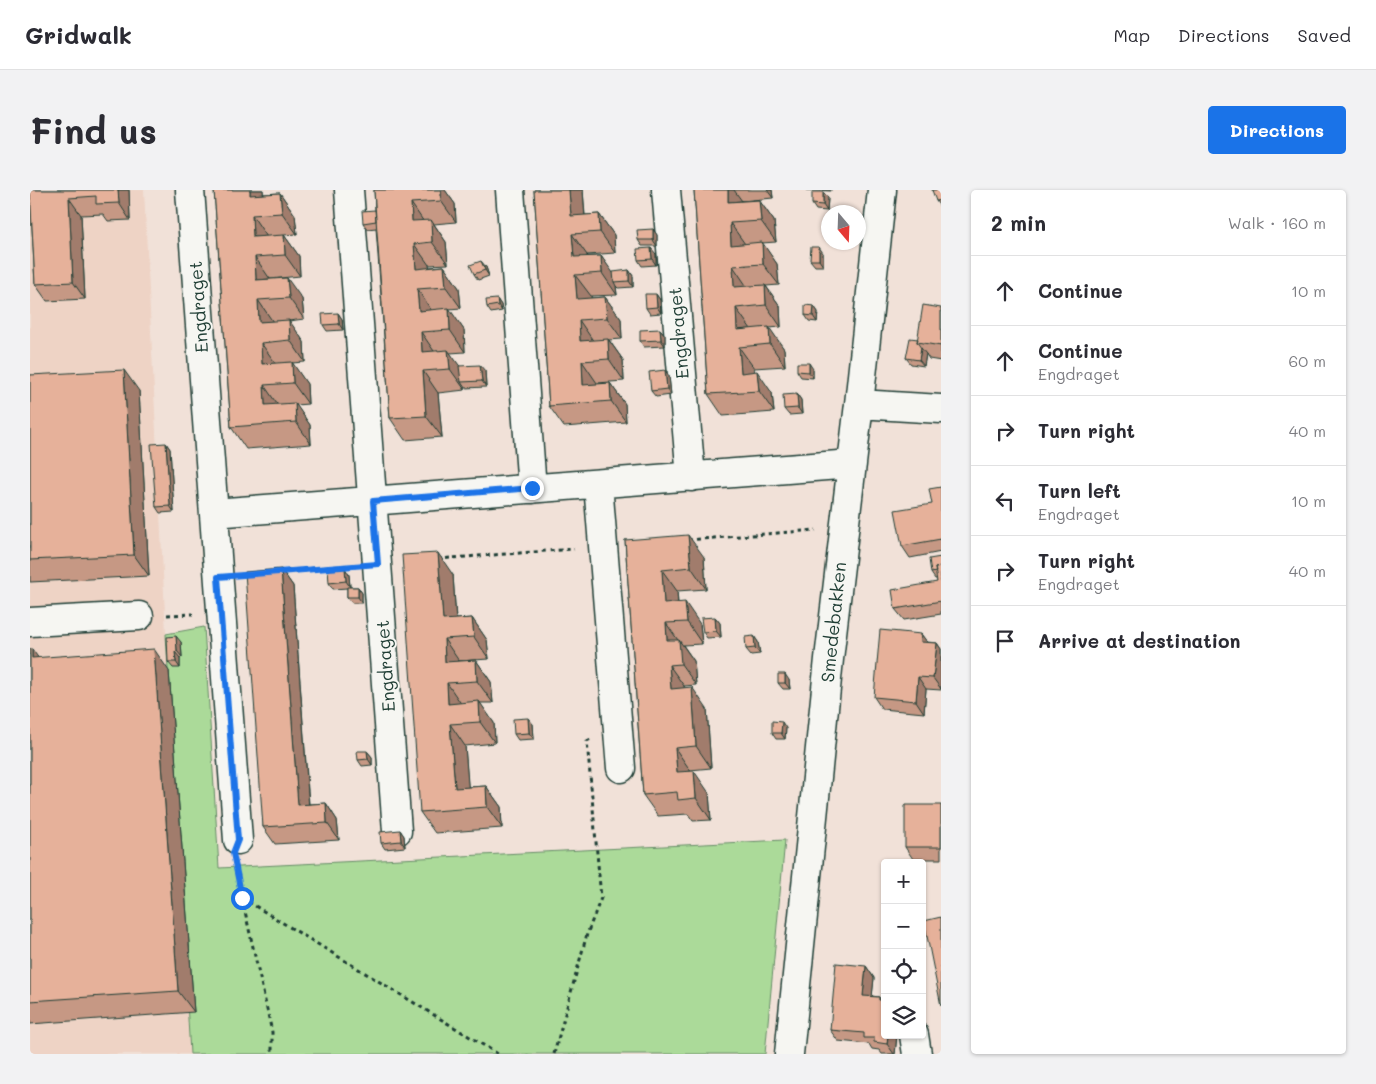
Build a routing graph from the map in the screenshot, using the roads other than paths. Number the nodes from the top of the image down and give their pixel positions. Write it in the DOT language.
graph roads {
  1 [pos="190,190"];
  2 [pos="349,190"];
  3 [pos="510,190"];
  4 [pos="666,190"];
  5 [pos="882,190"];
  6 [pos="859,404"];
  7 [pos="941,409"];
  8 [pos="852,464"];
  9 [pos="691,477"];
  10 [pos="598,484"];
  11 [pos="532,488"];
  12 [pos="373,501"];
  13 [pos="214,513"];
  14 [pos="139,616"];
  15 [pos="30,622"];
  16 [pos="621,768"];
  17 [pos="397,831"];
  18 [pos="238,840"];
  19 [pos="915,1039"];
  20 [pos="789,1054"];
  21 [pos="917,1054"];
  1 -- 13 [label="street, Engdraget"];
  2 -- 12 [label="street, Engdraget"];
  3 -- 11 [label="street"];
  4 -- 9 [label="street, Engdraget"];
  5 -- 6 [label="street, Smedebakken"];
  6 -- 7 [label="street"];
  6 -- 8 [label="street, Smedebakken"];
  8 -- 9 [label="street"];
  8 -- 20 [label="street, Smedebakken"];
  9 -- 10 [label="street"];
  10 -- 11 [label="street"];
  10 -- 16 [label="street"];
  11 -- 12 [label="street"];
  12 -- 13 [label="street"];
  12 -- 17 [label="street, Engdraget"];
  13 -- 18 [label="street, Engdraget"];
  14 -- 15 [label="street"];
  19 -- 21 [label="street"];
}
